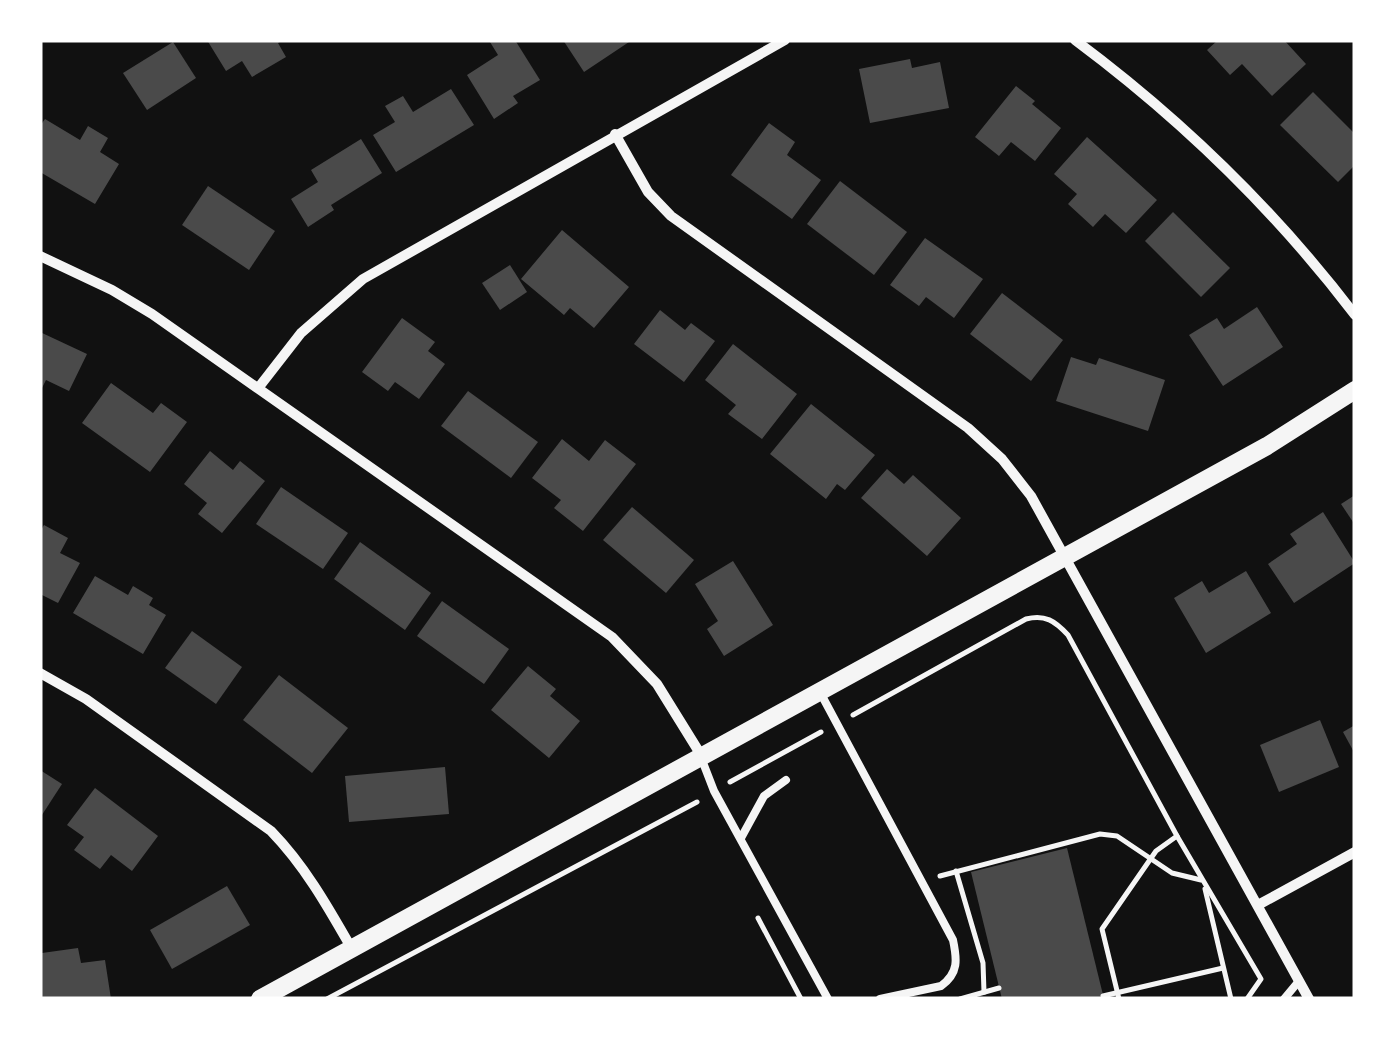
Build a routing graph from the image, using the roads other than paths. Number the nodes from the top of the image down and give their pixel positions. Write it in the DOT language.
graph roads {
  1 [pos="784,40"];
  2 [pos="1075,40"];
  3 [pos="615,134"];
  4 [pos="40,256"];
  5 [pos="1355,315"];
  6 [pos="260,387"];
  7 [pos="1355,390"];
  8 [pos="1064,558"];
  9 [pos="40,674"];
  10 [pos="819,691"];
  11 [pos="701,756"];
  12 [pos="786,780"];
  13 [pos="741,839"];
  14 [pos="1355,852"];
  15 [pos="1258,906"];
  16 [pos="352,949"];
  17 [pos="1299,981"];
  18 [pos="260,999"];
  19 [pos="828,999"];
  20 [pos="880,999"];
  21 [pos="1284,999"];
  22 [pos="1309,999"];
  1 -- 3 [label="street"];
  2 -- 5 [label="street"];
  3 -- 6 [label="street"];
  3 -- 8 [label="street"];
  4 -- 6 [label="street"];
  6 -- 11 [label="street"];
  7 -- 8 [label="street"];
  8 -- 10 [label="street"];
  8 -- 15 [label="street"];
  9 -- 16 [label="street"];
  10 -- 11 [label="street"];
  10 -- 20 [label="lane"];
  11 -- 13 [label="lane"];
  11 -- 16 [label="street"];
  12 -- 13 [label="lane"];
  13 -- 19 [label="lane"];
  14 -- 15 [label="street"];
  15 -- 17 [label="street"];
  16 -- 18 [label="street"];
  17 -- 21 [label="lane"];
  17 -- 22 [label="street"];
}
